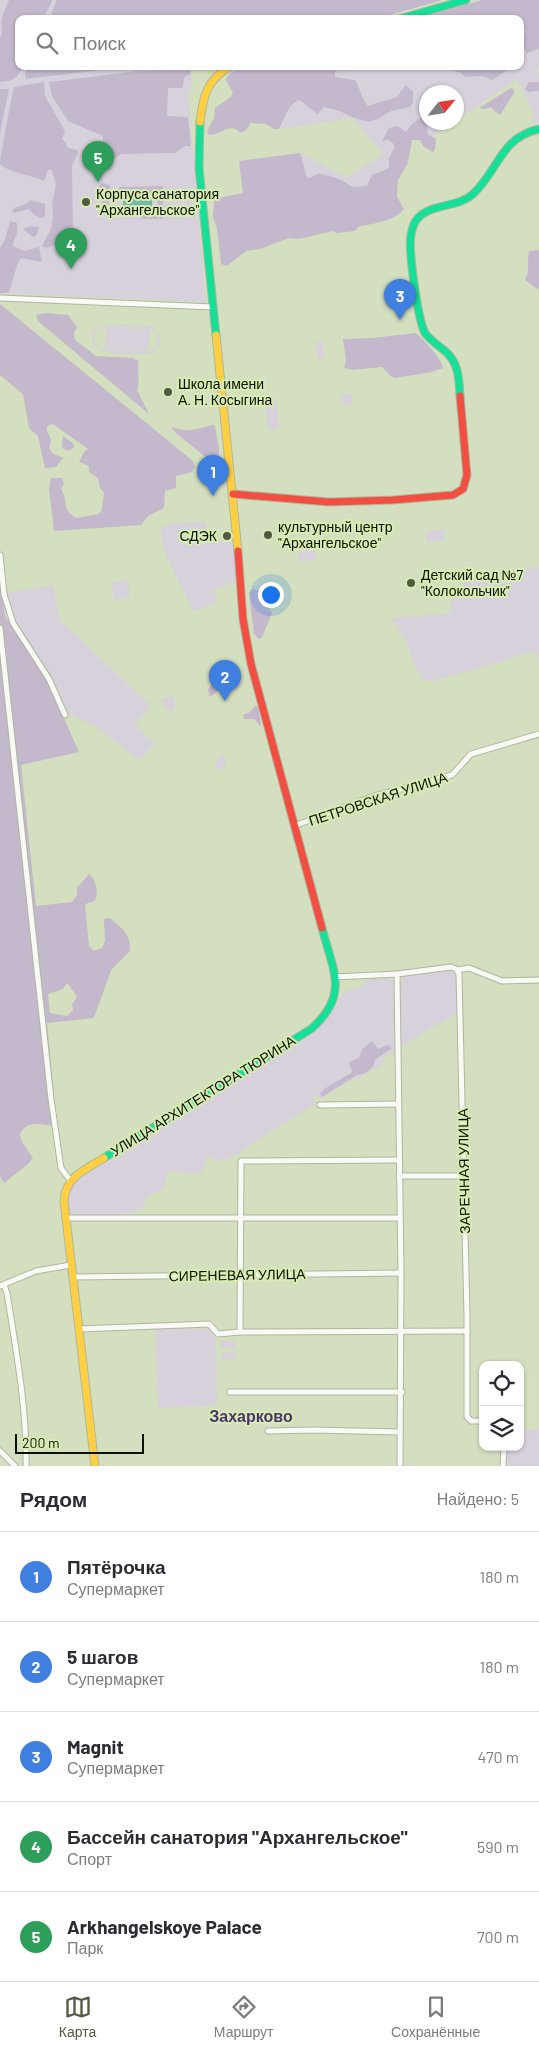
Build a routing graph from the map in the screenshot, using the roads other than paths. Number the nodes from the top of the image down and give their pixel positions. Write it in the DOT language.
graph roads {
  1 [pos="466,0"];
  2 [pos="413,15"];
  3 [pos="220,70"];
  4 [pos="539,129"];
  5 [pos="0,298"];
  6 [pos="213,307"];
  7 [pos="233,494"];
  8 [pos="0,555"];
  9 [pos="0,628"];
  10 [pos="66,715"];
  11 [pos="539,734"];
  12 [pos="294,826"];
  13 [pos="457,970"];
  14 [pos="397,974"];
  15 [pos="334,977"];
  16 [pos="539,980"];
  17 [pos="398,1104"];
  18 [pos="320,1105"];
  19 [pos="399,1160"];
  20 [pos="399,1176"];
  21 [pos="464,1176"];
  22 [pos="70,1180"];
  23 [pos="64,1218"];
  24 [pos="240,1218"];
  25 [pos="400,1218"];
  26 [pos="71,1265"];
  27 [pos="401,1273"];
  28 [pos="241,1275"];
  29 [pos="72,1277"];
  30 [pos="2,1286"];
  31 [pos="78,1329"];
  32 [pos="401,1330"];
  33 [pos="467,1331"];
  34 [pos="240,1332"];
  35 [pos="230,1392"];
  36 [pos="402,1392"];
  37 [pos="479,1421"];
  38 [pos="268,1431"];
  39 [pos="400,1432"];
  40 [pos="0,1451"];
  41 [pos="504,1451"];
  42 [pos="15,1466"];
  43 [pos="26,1466"];
  44 [pos="95,1466"];
  45 [pos="400,1466"];
  46 [pos="503,1466"];
  1 -- 2 [label="street"];
  3 -- 6 [label="street, УЛИЦА АРХИТЕКТОРА ТЮРИНА"];
  4 -- 7 [label="street"];
  5 -- 6 [label="street"];
  6 -- 7 [label="street, УЛИЦА АРХИТЕКТОРА ТЮРИНА"];
  7 -- 12 [label="street, УЛИЦА АРХИТЕКТОРА ТЮРИНА"];
  8 -- 10 [label="street"];
  9 -- 22 [label="street"];
  11 -- 12 [label="street, ПЕТРОВСКАЯ УЛИЦА"];
  12 -- 15 [label="street, УЛИЦА АРХИТЕКТОРА ТЮРИНА"];
  13 -- 14 [label="street"];
  13 -- 16 [label="street"];
  13 -- 21 [label="street, ЗАРЕЧНАЯ УЛИЦА"];
  14 -- 15 [label="street"];
  14 -- 17 [label="street"];
  15 -- 22 [label="street, УЛИЦА АРХИТЕКТОРА ТЮРИНА"];
  17 -- 18 [label="street"];
  17 -- 19 [label="street"];
  19 -- 20 [label="street"];
  19 -- 24 [label="street"];
  20 -- 21 [label="street"];
  20 -- 25 [label="street"];
  21 -- 33 [label="street, ЗАРЕЧНАЯ УЛИЦА"];
  22 -- 23 [label="street"];
  23 -- 24 [label="street"];
  23 -- 26 [label="street"];
  24 -- 25 [label="street"];
  24 -- 28 [label="street"];
  25 -- 27 [label="street"];
  26 -- 29 [label="street"];
  26 -- 30 [label="street"];
  27 -- 28 [label="street, СИРЕНЕВАЯ УЛИЦА"];
  27 -- 32 [label="street"];
  28 -- 29 [label="street, СИРЕНЕВАЯ УЛИЦА"];
  28 -- 34 [label="street"];
  29 -- 31 [label="street"];
  30 -- 43 [label="street"];
  31 -- 34 [label="street"];
  31 -- 44 [label="street"];
  32 -- 33 [label="street"];
  32 -- 34 [label="street"];
  32 -- 36 [label="street"];
  33 -- 37 [label="street, ЗАРЕЧНАЯ УЛИЦА"];
  35 -- 36 [label="street"];
  36 -- 39 [label="street"];
  38 -- 39 [label="street"];
  39 -- 45 [label="street"];
  40 -- 42 [label="street"];
  41 -- 46 [label="street"];
}
